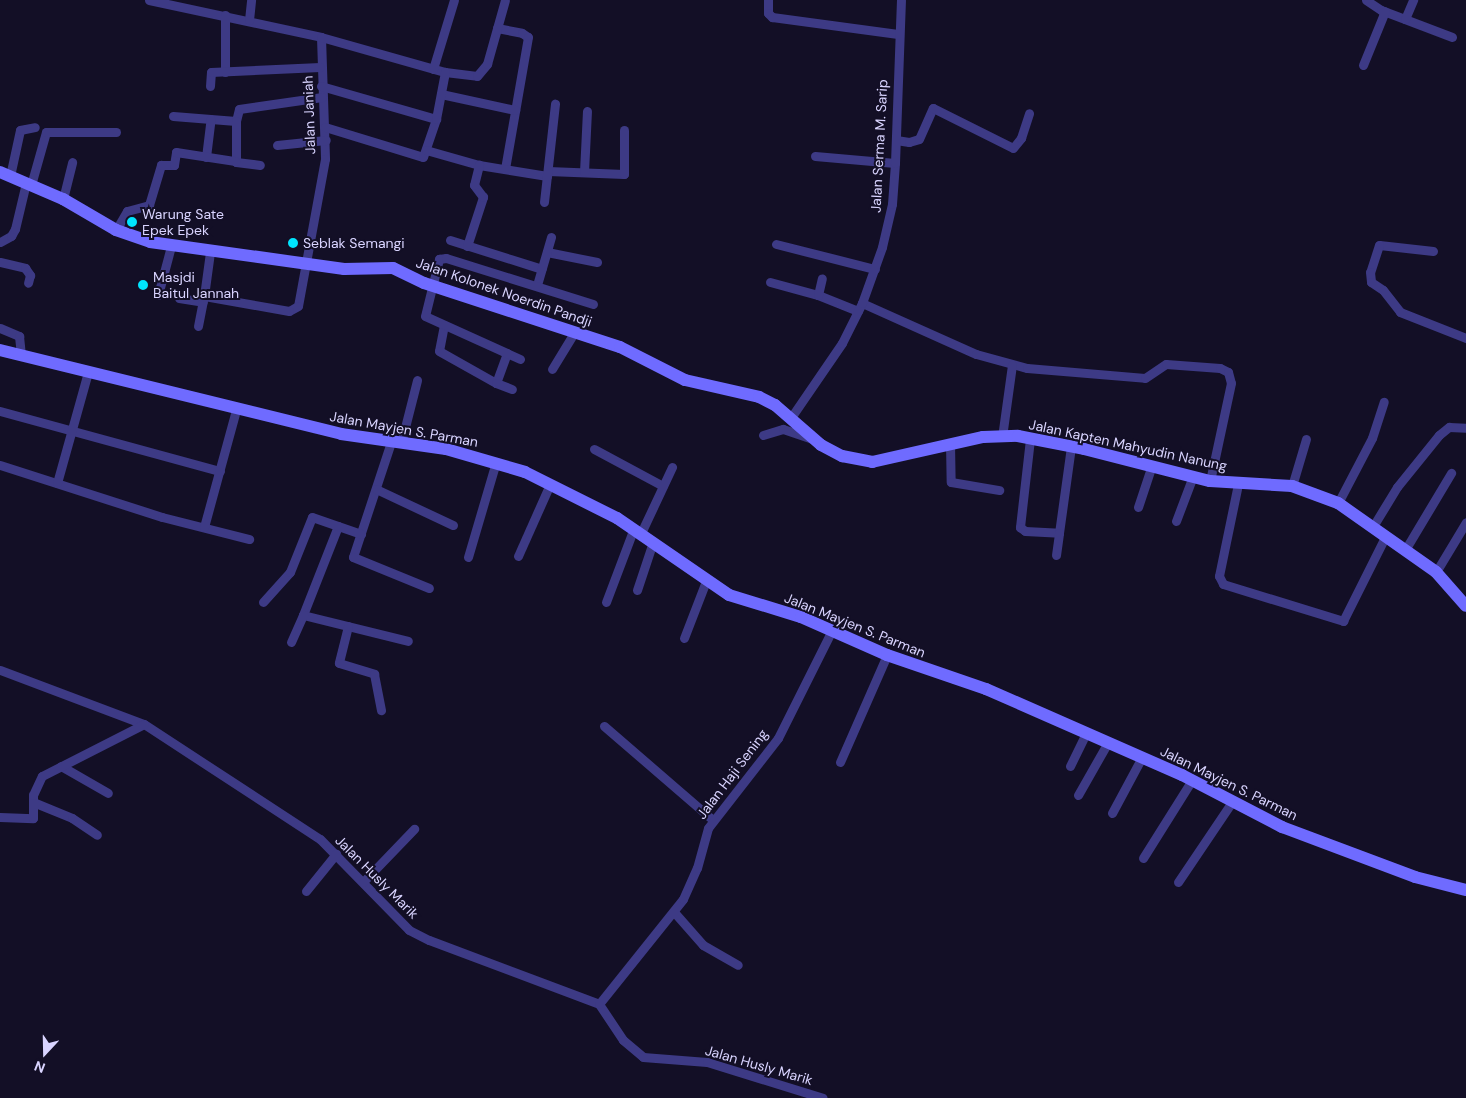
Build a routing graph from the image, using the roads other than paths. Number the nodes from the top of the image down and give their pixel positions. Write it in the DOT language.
graph roads {
  1 [pos="149,0"];
  2 [pos="251,0"];
  3 [pos="454,0"];
  4 [pos="505,0"];
  5 [pos="768,0"];
  6 [pos="901,0"];
  7 [pos="1366,0"];
  8 [pos="1413,0"];
  9 [pos="1385,11"];
  10 [pos="225,15"];
  11 [pos="1405,19"];
  12 [pos="249,20"];
  13 [pos="497,28"];
  14 [pos="898,34"];
  15 [pos="321,37"];
  16 [pos="1452,37"];
  17 [pos="1363,65"];
  18 [pos="320,67"];
  19 [pos="433,69"];
  20 [pos="225,72"];
  21 [pos="445,72"];
  22 [pos="210,86"];
  23 [pos="321,86"];
  24 [pos="442,94"];
  25 [pos="322,97"];
  26 [pos="555,104"];
  27 [pos="515,110"];
  28 [pos="587,111"];
  29 [pos="1029,113"];
  30 [pos="174,116"];
  31 [pos="211,119"];
  32 [pos="436,119"];
  33 [pos="236,121"];
  34 [pos="35,127"];
  35 [pos="325,127"];
  36 [pos="624,130"];
  37 [pos="116,132"];
  38 [pos="326,140"];
  39 [pos="896,140"];
  40 [pos="277,145"];
  41 [pos="426,150"];
  42 [pos="815,156"];
  43 [pos="206,158"];
  44 [pos="235,161"];
  45 [pos="72,162"];
  46 [pos="895,163"];
  47 [pos="260,164"];
  48 [pos="479,165"];
  49 [pos="505,169"];
  50 [pos="584,172"];
  51 [pos="5,174"];
  52 [pos="547,174"];
  53 [pos="28,184"];
  54 [pos="63,199"];
  55 [pos="544,202"];
  56 [pos="116,230"];
  57 [pos="551,237"];
  58 [pos="450,240"];
  59 [pos="0,242"];
  60 [pos="776,244"];
  61 [pos="171,246"];
  62 [pos="467,246"];
  63 [pos="1433,251"];
  64 [pos="210,252"];
  65 [pos="548,252"];
  66 [pos="0,262"];
  67 [pos="596,262"];
  68 [pos="306,263"];
  69 [pos="542,269"];
  70 [pos="875,269"];
  71 [pos="822,278"];
  72 [pos="770,282"];
  73 [pos="28,283"];
  74 [pos="432,285"];
  75 [pos="537,286"];
  76 [pos="158,295"];
  77 [pos="818,295"];
  78 [pos="179,298"];
  79 [pos="203,299"];
  80 [pos="593,304"];
  81 [pos="860,307"];
  82 [pos="444,325"];
  83 [pos="198,326"];
  84 [pos="0,328"];
  85 [pos="574,333"];
  86 [pos="1466,338"];
  87 [pos="0,350"];
  88 [pos="507,353"];
  89 [pos="21,356"];
  90 [pos="520,358"];
  91 [pos="1012,365"];
  92 [pos="552,369"];
  93 [pos="88,372"];
  94 [pos="417,380"];
  95 [pos="496,383"];
  96 [pos="512,389"];
  97 [pos="1384,402"];
  98 [pos="236,410"];
  99 [pos="0,411"];
  100 [pos="790,419"];
  101 [pos="1466,428"];
  102 [pos="72,430"];
  103 [pos="763,435"];
  104 [pos="1002,437"];
  105 [pos="1030,438"];
  106 [pos="1306,439"];
  107 [pos="814,440"];
  108 [pos="396,443"];
  109 [pos="950,443"];
  110 [pos="1071,446"];
  111 [pos="594,449"];
  112 [pos="496,462"];
  113 [pos="1152,464"];
  114 [pos="0,465"];
  115 [pos="672,467"];
  116 [pos="220,472"];
  117 [pos="1451,473"];
  118 [pos="1193,476"];
  119 [pos="1210,481"];
  120 [pos="57,483"];
  121 [pos="550,484"];
  122 [pos="1238,484"];
  123 [pos="663,486"];
  124 [pos="1292,486"];
  125 [pos="376,489"];
  126 [pos="998,490"];
  127 [pos="1338,503"];
  128 [pos="1138,506"];
  129 [pos="1176,521"];
  130 [pos="1466,522"];
  131 [pos="453,525"];
  132 [pos="338,526"];
  133 [pos="204,527"];
  134 [pos="1372,528"];
  135 [pos="637,531"];
  136 [pos="1059,533"];
  137 [pos="361,534"];
  138 [pos="1385,537"];
  139 [pos="249,539"];
  140 [pos="653,542"];
  141 [pos="1406,550"];
  142 [pos="1056,555"];
  143 [pos="518,556"];
  144 [pos="468,557"];
  145 [pos="1436,572"];
  146 [pos="706,581"];
  147 [pos="428,588"];
  148 [pos="637,590"];
  149 [pos="263,602"];
  150 [pos="606,602"];
  151 [pos="1466,606"];
  152 [pos="303,614"];
  153 [pos="348,626"];
  154 [pos="832,630"];
  155 [pos="684,638"];
  156 [pos="408,641"];
  157 [pos="291,642"];
  158 [pos="887,655"];
  159 [pos="0,670"];
  160 [pos="381,710"];
  161 [pos="144,724"];
  162 [pos="604,726"];
  163 [pos="1085,735"];
  164 [pos="1107,744"];
  165 [pos="1142,757"];
  166 [pos="840,762"];
  167 [pos="61,766"];
  168 [pos="1070,766"];
  169 [pos="1192,780"];
  170 [pos="108,793"];
  171 [pos="1078,795"];
  172 [pos="33,802"];
  173 [pos="1232,802"];
  174 [pos="1112,813"];
  175 [pos="0,817"];
  176 [pos="714,820"];
  177 [pos="414,829"];
  178 [pos="97,835"];
  179 [pos="336,854"];
  180 [pos="1143,858"];
  181 [pos="363,882"];
  182 [pos="1178,882"];
  183 [pos="1466,890"];
  184 [pos="306,891"];
  185 [pos="674,912"];
  186 [pos="738,966"];
  187 [pos="599,1004"];
  188 [pos="823,1098"];
  1 -- 10 [label="street"];
  2 -- 12 [label="street"];
  3 -- 19 [label="street"];
  4 -- 13 [label="street"];
  5 -- 14 [label="street"];
  6 -- 14 [label="street, Jalan Serma M. Sarip"];
  7 -- 9 [label="street"];
  8 -- 11 [label="street"];
  9 -- 11 [label="street"];
  9 -- 17 [label="street"];
  10 -- 12 [label="street"];
  10 -- 20 [label="street"];
  11 -- 16 [label="street"];
  12 -- 15 [label="street"];
  13 -- 21 [label="street"];
  13 -- 27 [label="street"];
  14 -- 39 [label="street, Jalan Serma M. Sarip"];
  15 -- 18 [label="street, Jalan Janiah"];
  15 -- 19 [label="street"];
  18 -- 20 [label="street"];
  18 -- 23 [label="street, Jalan Janiah"];
  19 -- 21 [label="street"];
  20 -- 22 [label="street"];
  21 -- 24 [label="street"];
  23 -- 25 [label="street, Jalan Janiah"];
  23 -- 32 [label="street"];
  24 -- 27 [label="street"];
  24 -- 32 [label="street"];
  25 -- 33 [label="street"];
  25 -- 35 [label="street, Jalan Janiah"];
  26 -- 52 [label="street"];
  27 -- 49 [label="street"];
  28 -- 50 [label="street"];
  29 -- 39 [label="street"];
  30 -- 31 [label="street"];
  31 -- 33 [label="street"];
  31 -- 43 [label="street"];
  32 -- 41 [label="street"];
  33 -- 44 [label="street"];
  34 -- 51 [label="street"];
  35 -- 38 [label="street, Jalan Janiah"];
  35 -- 41 [label="street"];
  36 -- 50 [label="street"];
  37 -- 53 [label="street"];
  38 -- 40 [label="street"];
  38 -- 68 [label="street, Jalan Janiah"];
  39 -- 46 [label="street, Jalan Serma M. Sarip"];
  41 -- 48 [label="street"];
  42 -- 46 [label="street"];
  43 -- 44 [label="street"];
  43 -- 56 [label="street"];
  44 -- 47 [label="street"];
  45 -- 54 [label="street"];
  46 -- 70 [label="street, Jalan Serma M. Sarip"];
  48 -- 49 [label="street"];
  48 -- 62 [label="street"];
  49 -- 52 [label="street"];
  50 -- 52 [label="street"];
  51 -- 53 [label="street, Jalan Kolonek Noerdin Pandji"];
  52 -- 55 [label="street"];
  53 -- 54 [label="street, Jalan Kolonek Noerdin Pandji"];
  53 -- 59 [label="street"];
  54 -- 56 [label="street, Jalan Kolonek Noerdin Pandji"];
  56 -- 61 [label="street, Jalan Kolonek Noerdin Pandji"];
  57 -- 65 [label="street"];
  58 -- 62 [label="street"];
  60 -- 70 [label="street"];
  61 -- 64 [label="street, Jalan Kolonek Noerdin Pandji"];
  61 -- 76 [label="street"];
  62 -- 69 [label="street"];
  63 -- 86 [label="street"];
  64 -- 68 [label="street, Jalan Kolonek Noerdin Pandji"];
  64 -- 79 [label="street"];
  65 -- 67 [label="street"];
  65 -- 69 [label="street"];
  66 -- 73 [label="street"];
  68 -- 74 [label="street, Jalan Kolonek Noerdin Pandji"];
  68 -- 79 [label="street, Jalan Janiah"];
  69 -- 75 [label="street"];
  70 -- 81 [label="street, Jalan Serma M. Sarip"];
  71 -- 77 [label="street"];
  72 -- 77 [label="street"];
  74 -- 75 [label="street"];
  74 -- 82 [label="street"];
  74 -- 85 [label="street, Jalan Kolonek Noerdin Pandji"];
  75 -- 80 [label="street"];
  77 -- 81 [label="street"];
  78 -- 79 [label="street"];
  79 -- 83 [label="street"];
  81 -- 91 [label="street"];
  81 -- 100 [label="street, Jalan Serma M. Sarip"];
  82 -- 88 [label="street"];
  82 -- 95 [label="street"];
  84 -- 89 [label="street"];
  85 -- 92 [label="street"];
  85 -- 100 [label="street, Jalan Kolonek Noerdin Pandji"];
  87 -- 89 [label="street, Jalan Mayjen S. Parman"];
  88 -- 90 [label="street"];
  88 -- 95 [label="street"];
  89 -- 93 [label="street, Jalan Mayjen S. Parman"];
  91 -- 104 [label="street"];
  91 -- 119 [label="street"];
  93 -- 98 [label="street, Jalan Mayjen S. Parman"];
  93 -- 102 [label="street"];
  94 -- 108 [label="street"];
  95 -- 96 [label="street"];
  97 -- 127 [label="street"];
  98 -- 108 [label="street, Jalan Mayjen S. Parman"];
  98 -- 116 [label="street"];
  99 -- 102 [label="street"];
  100 -- 107 [label="street, Jalan Kapten Mahyudin Nanung"];
  101 -- 134 [label="street"];
  102 -- 116 [label="street"];
  102 -- 120 [label="street"];
  103 -- 107 [label="street"];
  104 -- 105 [label="street, Jalan Kapten Mahyudin Nanung"];
  104 -- 109 [label="street, Jalan Kapten Mahyudin Nanung"];
  105 -- 110 [label="street, Jalan Kapten Mahyudin Nanung"];
  105 -- 136 [label="street"];
  106 -- 124 [label="street"];
  107 -- 109 [label="street, Jalan Kapten Mahyudin Nanung"];
  108 -- 112 [label="street, Jalan Mayjen S. Parman"];
  108 -- 125 [label="street"];
  109 -- 126 [label="street"];
  110 -- 113 [label="street, Jalan Kapten Mahyudin Nanung"];
  110 -- 136 [label="street"];
  111 -- 123 [label="street"];
  112 -- 121 [label="street, Jalan Mayjen S. Parman"];
  112 -- 144 [label="street"];
  113 -- 118 [label="street, Jalan Kapten Mahyudin Nanung"];
  113 -- 128 [label="street"];
  114 -- 120 [label="street"];
  115 -- 123 [label="street"];
  116 -- 133 [label="street"];
  117 -- 141 [label="street"];
  118 -- 119 [label="street, Jalan Kapten Mahyudin Nanung"];
  118 -- 129 [label="street"];
  119 -- 122 [label="street, Jalan Kapten Mahyudin Nanung"];
  120 -- 133 [label="street"];
  121 -- 135 [label="street, Jalan Mayjen S. Parman"];
  121 -- 143 [label="street"];
  122 -- 124 [label="street, Jalan Kapten Mahyudin Nanung"];
  122 -- 138 [label="street"];
  123 -- 135 [label="street"];
  124 -- 127 [label="street, Jalan Kapten Mahyudin Nanung"];
  125 -- 131 [label="street"];
  125 -- 137 [label="street"];
  127 -- 134 [label="street, Jalan Kapten Mahyudin Nanung"];
  130 -- 145 [label="street"];
  132 -- 137 [label="street"];
  132 -- 149 [label="street"];
  132 -- 152 [label="street"];
  133 -- 139 [label="street"];
  134 -- 138 [label="street, Jalan Kapten Mahyudin Nanung"];
  135 -- 140 [label="street, Jalan Mayjen S. Parman"];
  135 -- 150 [label="street"];
  136 -- 142 [label="street"];
  137 -- 147 [label="street"];
  138 -- 141 [label="street, Jalan Kapten Mahyudin Nanung"];
  140 -- 146 [label="street, Jalan Mayjen S. Parman"];
  140 -- 148 [label="street"];
  141 -- 145 [label="street, Jalan Kapten Mahyudin Nanung"];
  145 -- 151 [label="street, Jalan Kapten Mahyudin Nanung"];
  146 -- 154 [label="street, Jalan Mayjen S. Parman"];
  146 -- 155 [label="street"];
  152 -- 153 [label="street"];
  152 -- 157 [label="street"];
  153 -- 156 [label="street"];
  153 -- 160 [label="street"];
  154 -- 158 [label="street, Jalan Mayjen S. Parman"];
  154 -- 176 [label="street, Jalan Haji Sening"];
  158 -- 163 [label="street, Jalan Mayjen S. Parman"];
  158 -- 166 [label="street"];
  159 -- 161 [label="street, Jalan Husly Marik"];
  161 -- 167 [label="street"];
  161 -- 179 [label="street, Jalan Husly Marik"];
  162 -- 176 [label="street"];
  163 -- 164 [label="street, Jalan Mayjen S. Parman"];
  163 -- 168 [label="street"];
  164 -- 165 [label="street, Jalan Mayjen S. Parman"];
  164 -- 171 [label="street"];
  165 -- 169 [label="street, Jalan Mayjen S. Parman"];
  165 -- 174 [label="street"];
  167 -- 170 [label="street"];
  167 -- 172 [label="street"];
  169 -- 173 [label="street, Jalan Mayjen S. Parman"];
  169 -- 180 [label="street"];
  172 -- 175 [label="street"];
  172 -- 178 [label="street"];
  173 -- 182 [label="street"];
  173 -- 183 [label="street, Jalan Mayjen S. Parman"];
  176 -- 185 [label="street, Jalan Haji Sening"];
  177 -- 181 [label="street"];
  179 -- 181 [label="street, Jalan Husly Marik"];
  179 -- 184 [label="street"];
  181 -- 187 [label="street, Jalan Husly Marik"];
  185 -- 186 [label="street"];
  185 -- 187 [label="street, Jalan Haji Sening"];
  187 -- 188 [label="street, Jalan Husly Marik"];
}
